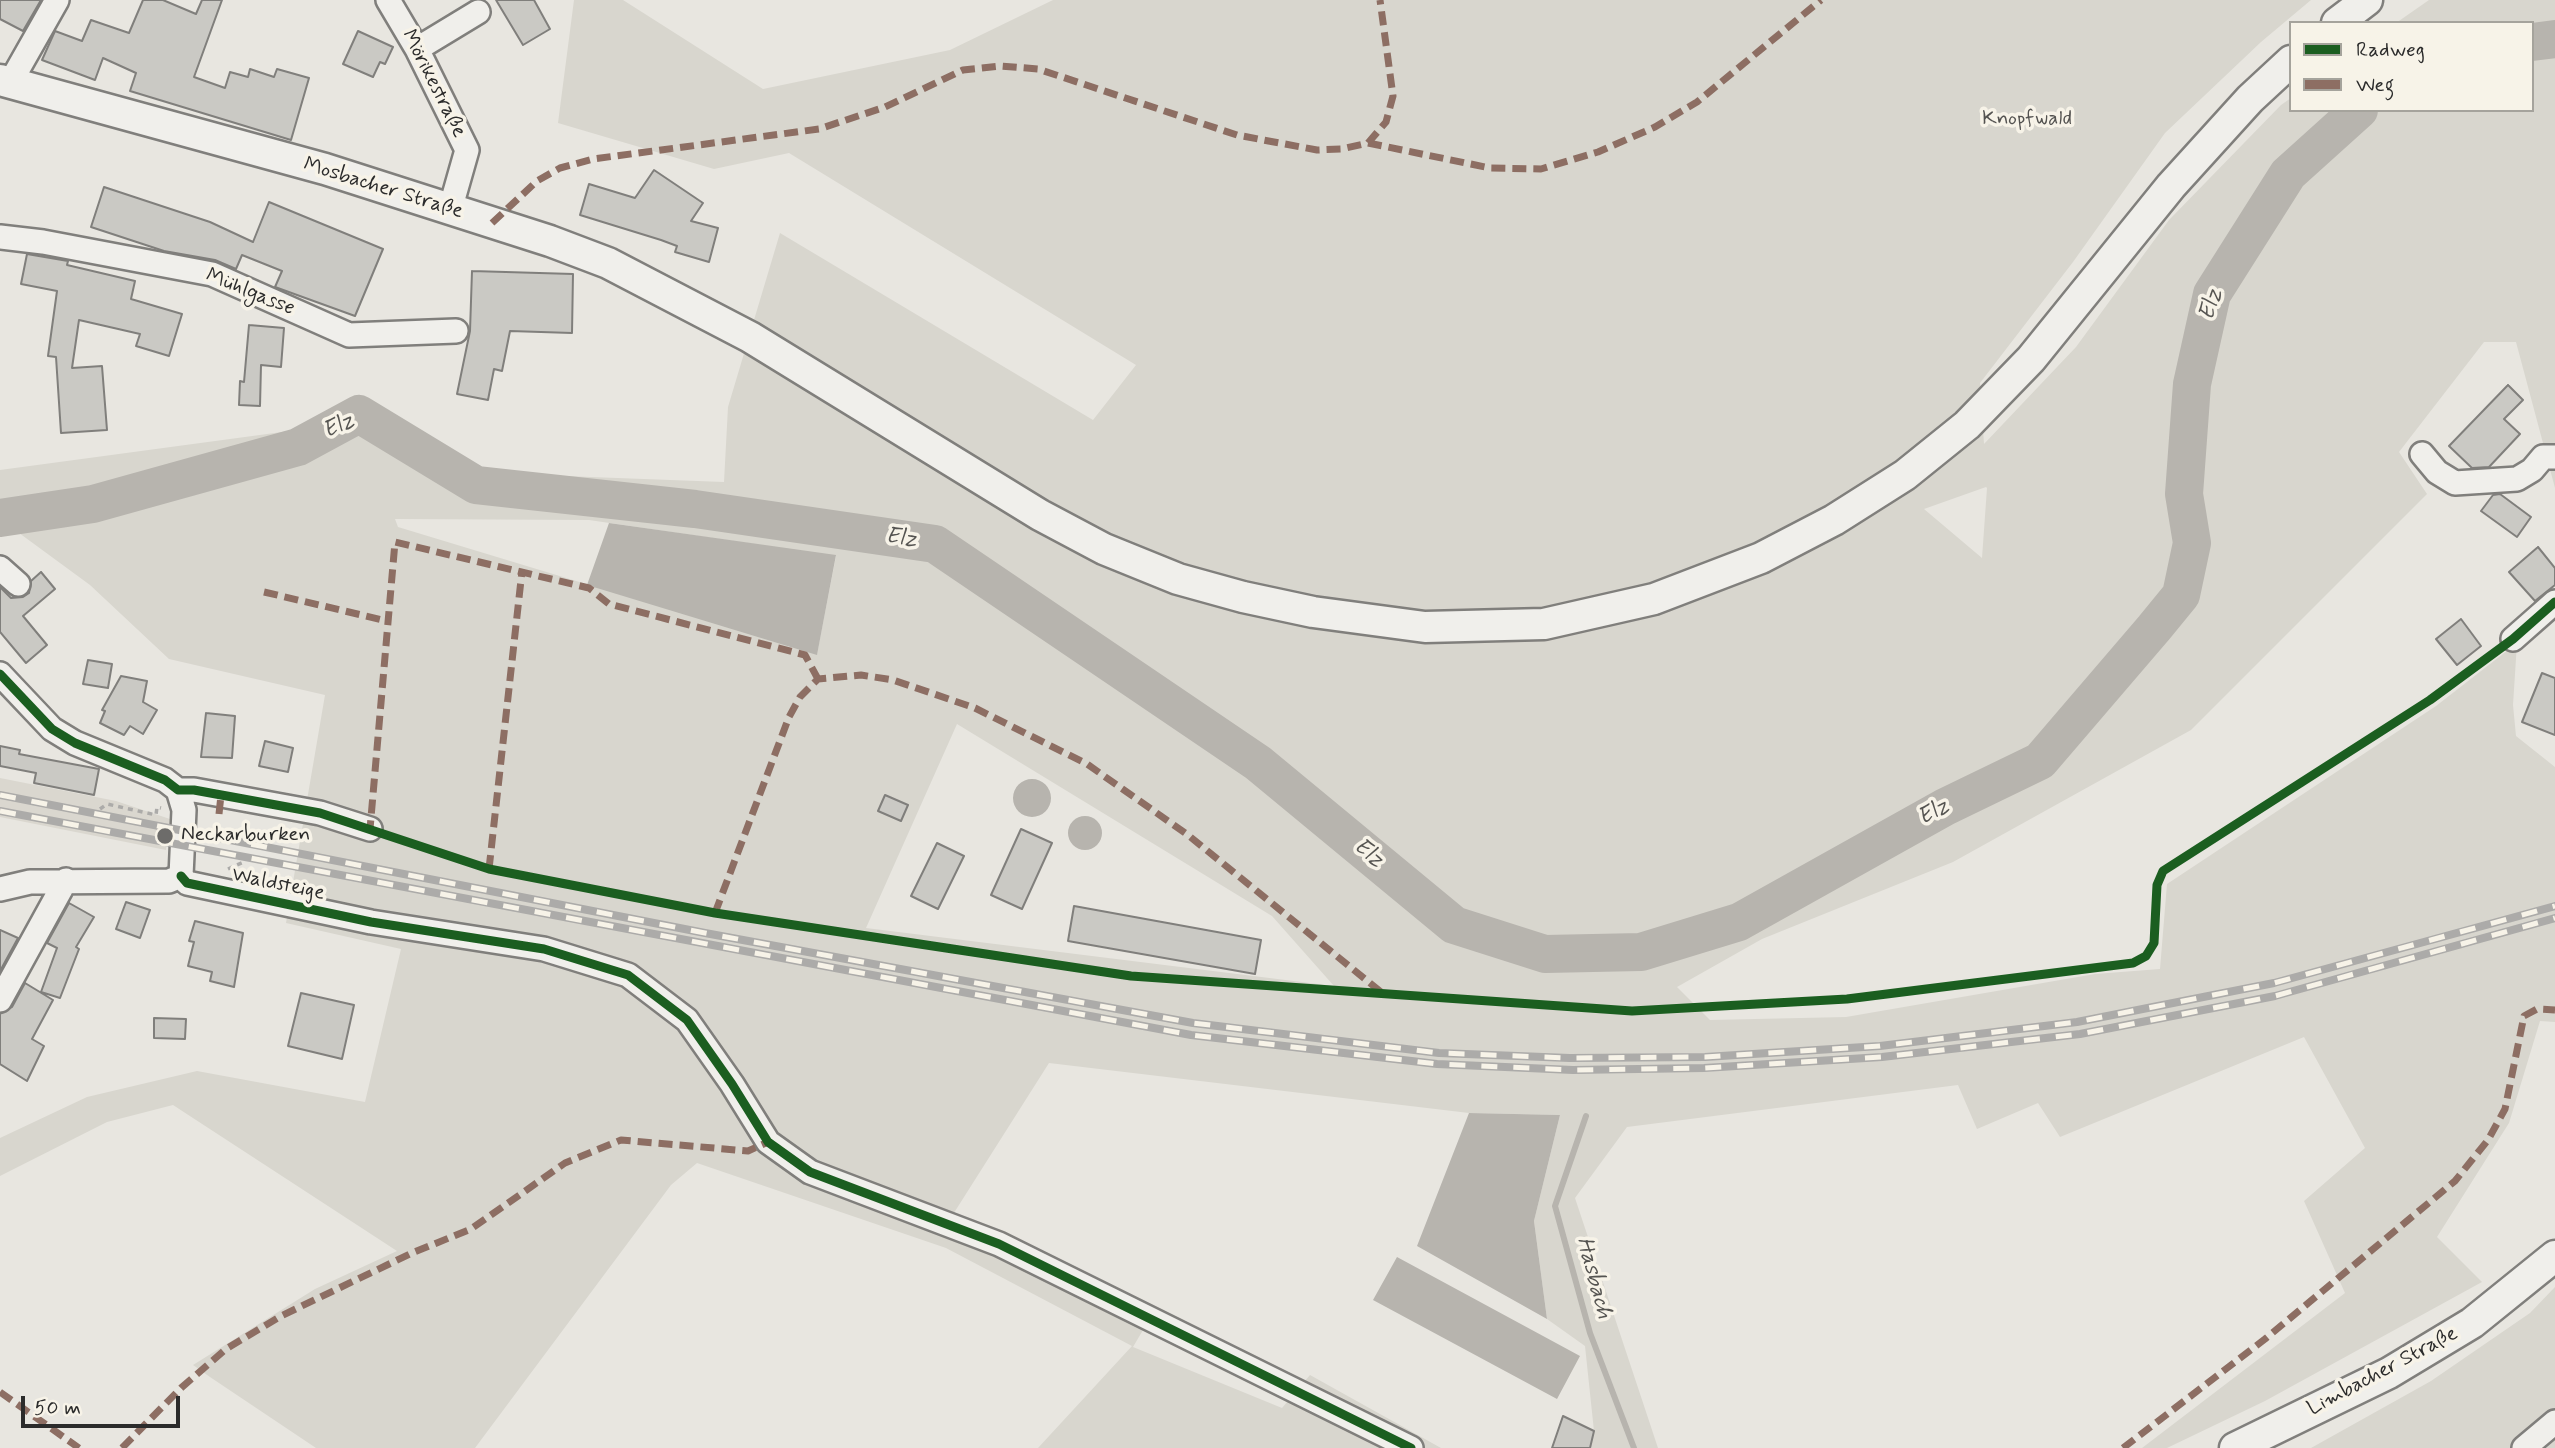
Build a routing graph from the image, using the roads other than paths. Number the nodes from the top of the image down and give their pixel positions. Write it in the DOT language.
graph roads {
  1 [pos="57,0"];
  2 [pos="388,0"];
  3 [pos="2367,0"];
  4 [pos="478,12"];
  5 [pos="2340,21"];
  6 [pos="417,49"];
  7 [pos="2289,63"];
  8 [pos="5,82"];
  9 [pos="450,210"];
  10 [pos="0,237"];
  11 [pos="456,331"];
  12 [pos="2422,454"];
  13 [pos="2555,457"];
  14 [pos="0,568"];
  15 [pos="18,584"];
  16 [pos="2555,602"];
  17 [pos="2513,639"];
  18 [pos="0,674"];
  19 [pos="178,790"];
  20 [pos="370,829"];
  21 [pos="181,876"];
  22 [pos="66,880"];
  23 [pos="0,889"];
  24 [pos="0,1000"];
  25 [pos="2555,1256"];
  26 [pos="2555,1422"];
  27 [pos="1411,1448"];
  28 [pos="2235,1448"];
  29 [pos="2524,1448"];
  1 -- 8 [label="street"];
  2 -- 6 [label="street, Mörikestraße"];
  3 -- 5 [label="main road"];
  4 -- 6 [label="street"];
  6 -- 9 [label="street, Mörikestraße"];
  7 -- 9 [label="main road, Mosbacher Straße"];
  8 -- 9 [label="main road, Mosbacher Straße"];
  10 -- 11 [label="street, Mühlgasse"];
  12 -- 13 [label="street"];
  14 -- 15 [label="street"];
  16 -- 17 [label="street"];
  18 -- 19 [label="street"];
  19 -- 20 [label="street"];
  19 -- 21 [label="street"];
  21 -- 22 [label="street, Waldsteige"];
  21 -- 27 [label="street, Waldsteige"];
  22 -- 23 [label="street, Waldsteige"];
  22 -- 24 [label="street"];
  25 -- 28 [label="main road, Limbacher Straße"];
  26 -- 29 [label="street"];
}
